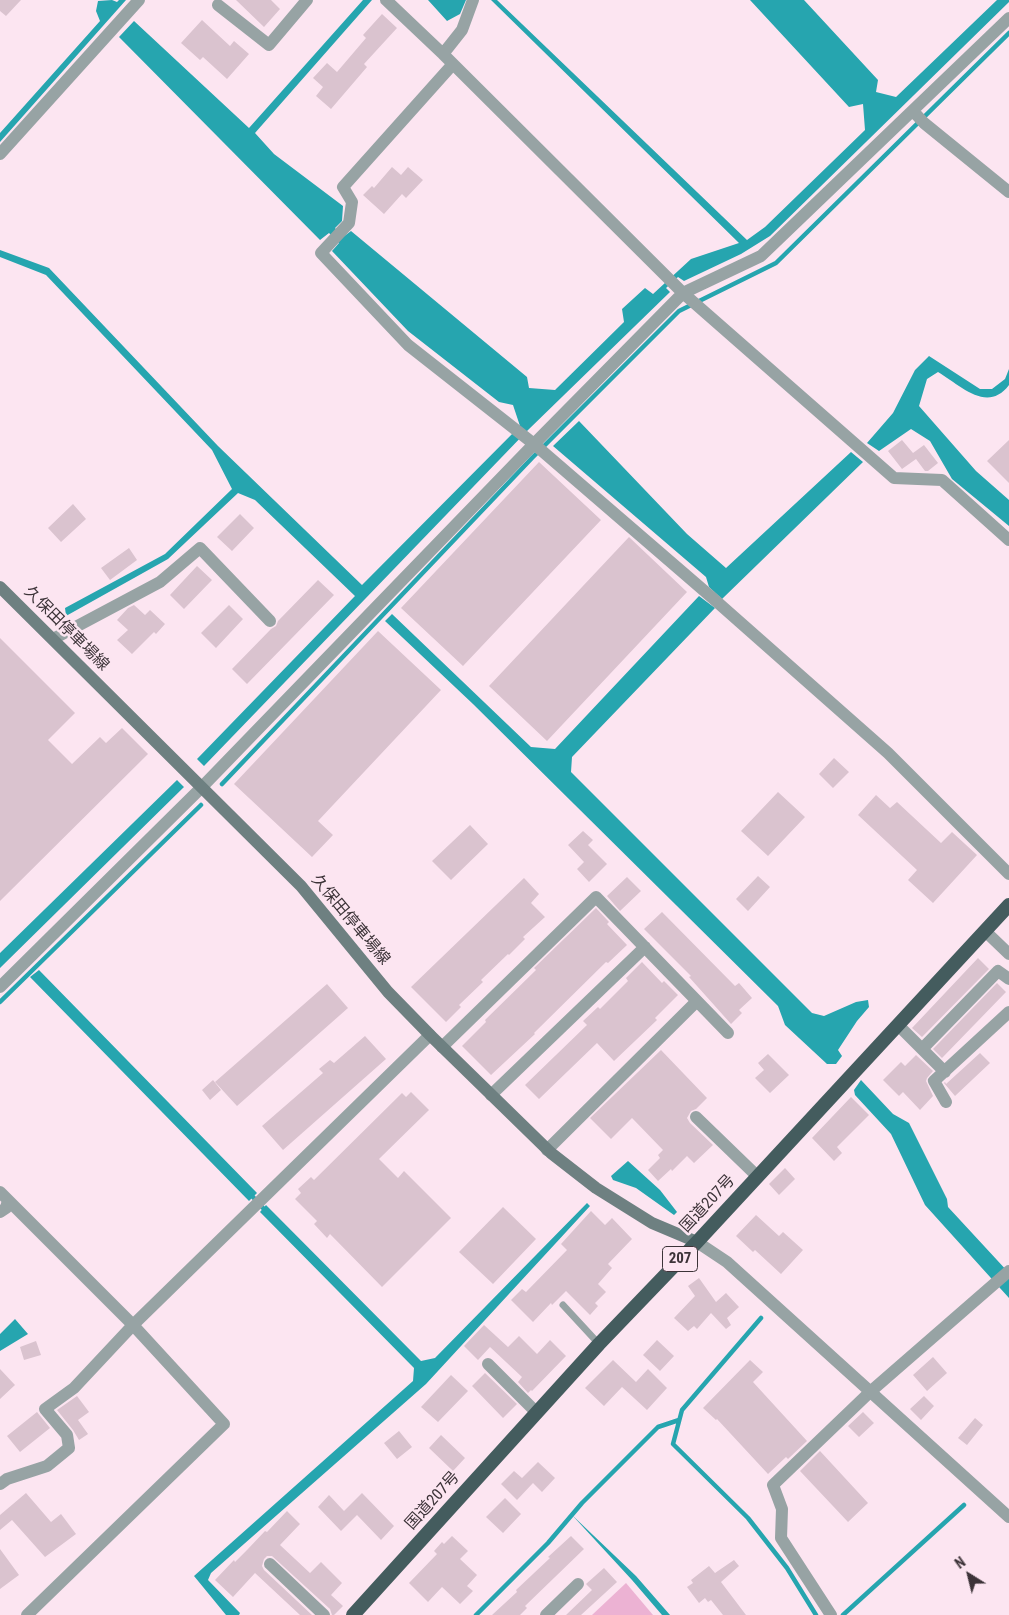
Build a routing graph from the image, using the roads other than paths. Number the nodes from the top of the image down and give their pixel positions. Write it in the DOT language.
graph roads {
  1 [pos="139,0"];
  2 [pos="307,0"];
  3 [pos="386,0"];
  4 [pos="473,0"];
  5 [pos="218,5"];
  6 [pos="1009,18"];
  7 [pos="443,54"];
  8 [pos="453,64"];
  9 [pos="918,117"];
  10 [pos="0,154"];
  11 [pos="1009,192"];
  12 [pos="687,296"];
  13 [pos="530,441"];
  14 [pos="1009,540"];
  15 [pos="0,587"];
  16 [pos="270,621"];
  17 [pos="53,639"];
  18 [pos="202,787"];
  19 [pos="1009,874"];
  20 [pos="1009,905"];
  21 [pos="984,931"];
  22 [pos="645,947"];
  23 [pos="1009,954"];
  24 [pos="1009,979"];
  25 [pos="0,987"];
  26 [pos="697,1000"];
  27 [pos="1009,1012"];
  28 [pos="898,1024"];
  29 [pos="728,1033"];
  30 [pos="430,1035"];
  31 [pos="442,1047"];
  32 [pos="922,1049"];
  33 [pos="945,1072"];
  34 [pos="491,1096"];
  35 [pos="946,1102"];
  36 [pos="696,1117"];
  37 [pos="547,1150"];
  38 [pos="758,1176"];
  39 [pos="4,1196"];
  40 [pos="0,1212"];
  41 [pos="697,1242"];
  42 [pos="1008,1272"];
  43 [pos="563,1305"];
  44 [pos="133,1325"];
  45 [pos="599,1344"];
  46 [pos="488,1364"];
  47 [pos="870,1392"];
  48 [pos="537,1413"];
  49 [pos="0,1484"];
  50 [pos="1009,1517"];
  51 [pos="270,1564"];
  52 [pos="578,1584"];
  53 [pos="26,1615"];
  54 [pos="324,1615"];
  55 [pos="353,1615"];
  56 [pos="546,1615"];
  57 [pos="831,1615"];
  1 -- 10 [label="street"];
  2 -- 5 [label="street"];
  3 -- 7 [label="street"];
  4 -- 7 [label="street"];
  6 -- 9 [label="street"];
  7 -- 8 [label="street"];
  8 -- 12 [label="street"];
  8 -- 13 [label="street"];
  9 -- 11 [label="street"];
  9 -- 12 [label="street"];
  12 -- 13 [label="street"];
  12 -- 14 [label="street"];
  13 -- 18 [label="street"];
  13 -- 19 [label="street"];
  15 -- 17 [label="main road, 久保田停車場線"];
  16 -- 17 [label="street"];
  17 -- 18 [label="main road, 久保田停車場線"];
  18 -- 25 [label="street"];
  18 -- 30 [label="main road, 久保田停車場線"];
  20 -- 21 [label="highway, 国道207号 / 207"];
  21 -- 23 [label="street"];
  21 -- 28 [label="highway, 国道207号 / 207"];
  22 -- 26 [label="street"];
  22 -- 31 [label="street"];
  22 -- 34 [label="street"];
  24 -- 32 [label="street"];
  26 -- 29 [label="street"];
  26 -- 37 [label="street"];
  27 -- 33 [label="street"];
  28 -- 32 [label="street"];
  28 -- 38 [label="highway, 国道207号 / 207"];
  30 -- 31 [label="main road, 久保田停車場線"];
  30 -- 44 [label="street"];
  31 -- 34 [label="main road, 久保田停車場線"];
  32 -- 33 [label="street"];
  33 -- 35 [label="street"];
  34 -- 37 [label="main road, 久保田停車場線"];
  36 -- 38 [label="street"];
  37 -- 41 [label="main road, 久保田停車場線"];
  38 -- 41 [label="highway, 国道207号 / 207"];
  39 -- 40 [label="street"];
  39 -- 44 [label="street"];
  41 -- 45 [label="highway, 国道207号 / 207"];
  41 -- 47 [label="street"];
  42 -- 47 [label="street"];
  43 -- 45 [label="lane"];
  44 -- 49 [label="street"];
  44 -- 53 [label="street"];
  45 -- 48 [label="highway, 国道207号 / 207"];
  46 -- 48 [label="street"];
  47 -- 50 [label="street"];
  47 -- 57 [label="street"];
  48 -- 55 [label="highway, 国道207号 / 207"];
  51 -- 54 [label="street"];
  52 -- 56 [label="street"];
}
